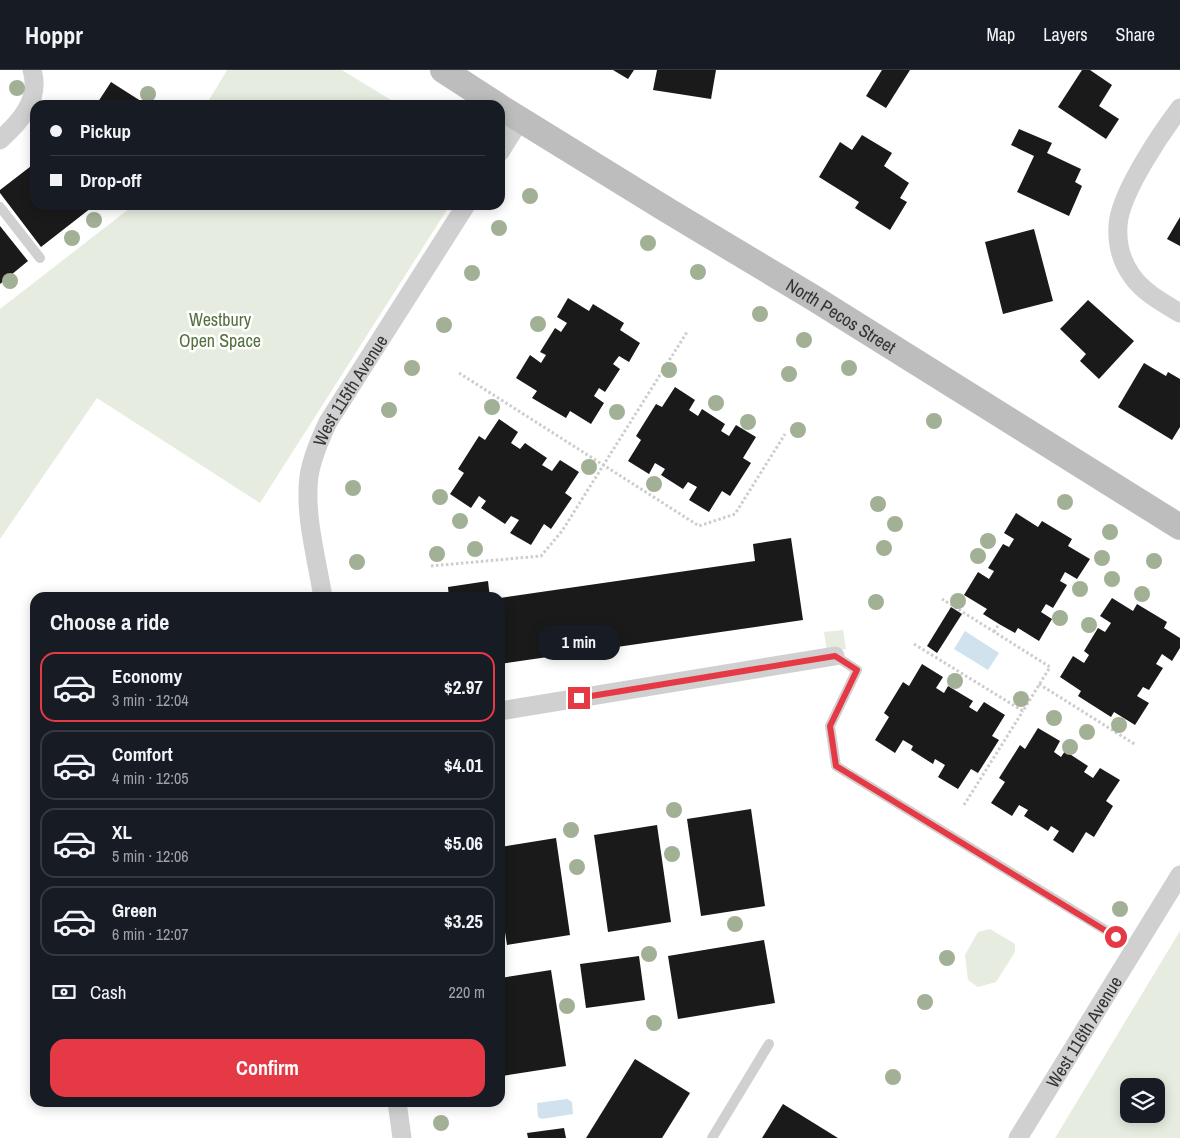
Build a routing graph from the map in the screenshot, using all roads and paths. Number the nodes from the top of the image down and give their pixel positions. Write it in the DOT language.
graph roads {
  1 [pos="32,70"];
  2 [pos="443,70"];
  3 [pos="31,100"];
  4 [pos="489,100"];
  5 [pos="30,103"];
  6 [pos="1180,108"];
  7 [pos="506,111"];
  8 [pos="0,140"];
  9 [pos="0,207"];
  10 [pos="463,210"];
  11 [pos="40,258"];
  12 [pos="1180,313"];
  13 [pos="687,332"];
  14 [pos="459,373"];
  15 [pos="785,434"];
  16 [pos="604,465"];
  17 [pos="1180,527"];
  18 [pos="431,566"];
  19 [pos="322,592"];
  20 [pos="942,599"];
  21 [pos="999,624"];
  22 [pos="994,632"];
  23 [pos="914,644"];
  24 [pos="835,656"];
  25 [pos="1039,684"];
  26 [pos="505,710"];
  27 [pos="1022,711"];
  28 [pos="1136,745"];
  29 [pos="964,805"];
  30 [pos="1180,875"];
  31 [pos="1135,948"];
  32 [pos="769,1044"];
  33 [pos="398,1107"];
  34 [pos="402,1138"];
  35 [pos="712,1138"];
  36 [pos="1018,1138"];
  1 -- 3 [label="street"];
  2 -- 4 [label="street, North Pecos Street"];
  5 -- 8 [label="street"];
  6 -- 12 [label="street"];
  7 -- 17 [label="street, North Pecos Street"];
  9 -- 11 [label="lane"];
  10 -- 19 [label="street, West 115th Avenue"];
  13 -- 16 [label="path"];
  14 -- 16 [label="path"];
  15 -- 16 [label="path"];
  16 -- 18 [label="path"];
  20 -- 22 [label="path"];
  21 -- 22 [label="path"];
  22 -- 25 [label="path"];
  23 -- 27 [label="path"];
  24 -- 26 [label="street"];
  24 -- 31 [label="lane"];
  25 -- 27 [label="path"];
  25 -- 28 [label="path"];
  27 -- 29 [label="path"];
  30 -- 31 [label="street, West 116th Avenue"];
  31 -- 36 [label="street, West 116th Avenue"];
  32 -- 35 [label="lane"];
  33 -- 34 [label="street"];
}
